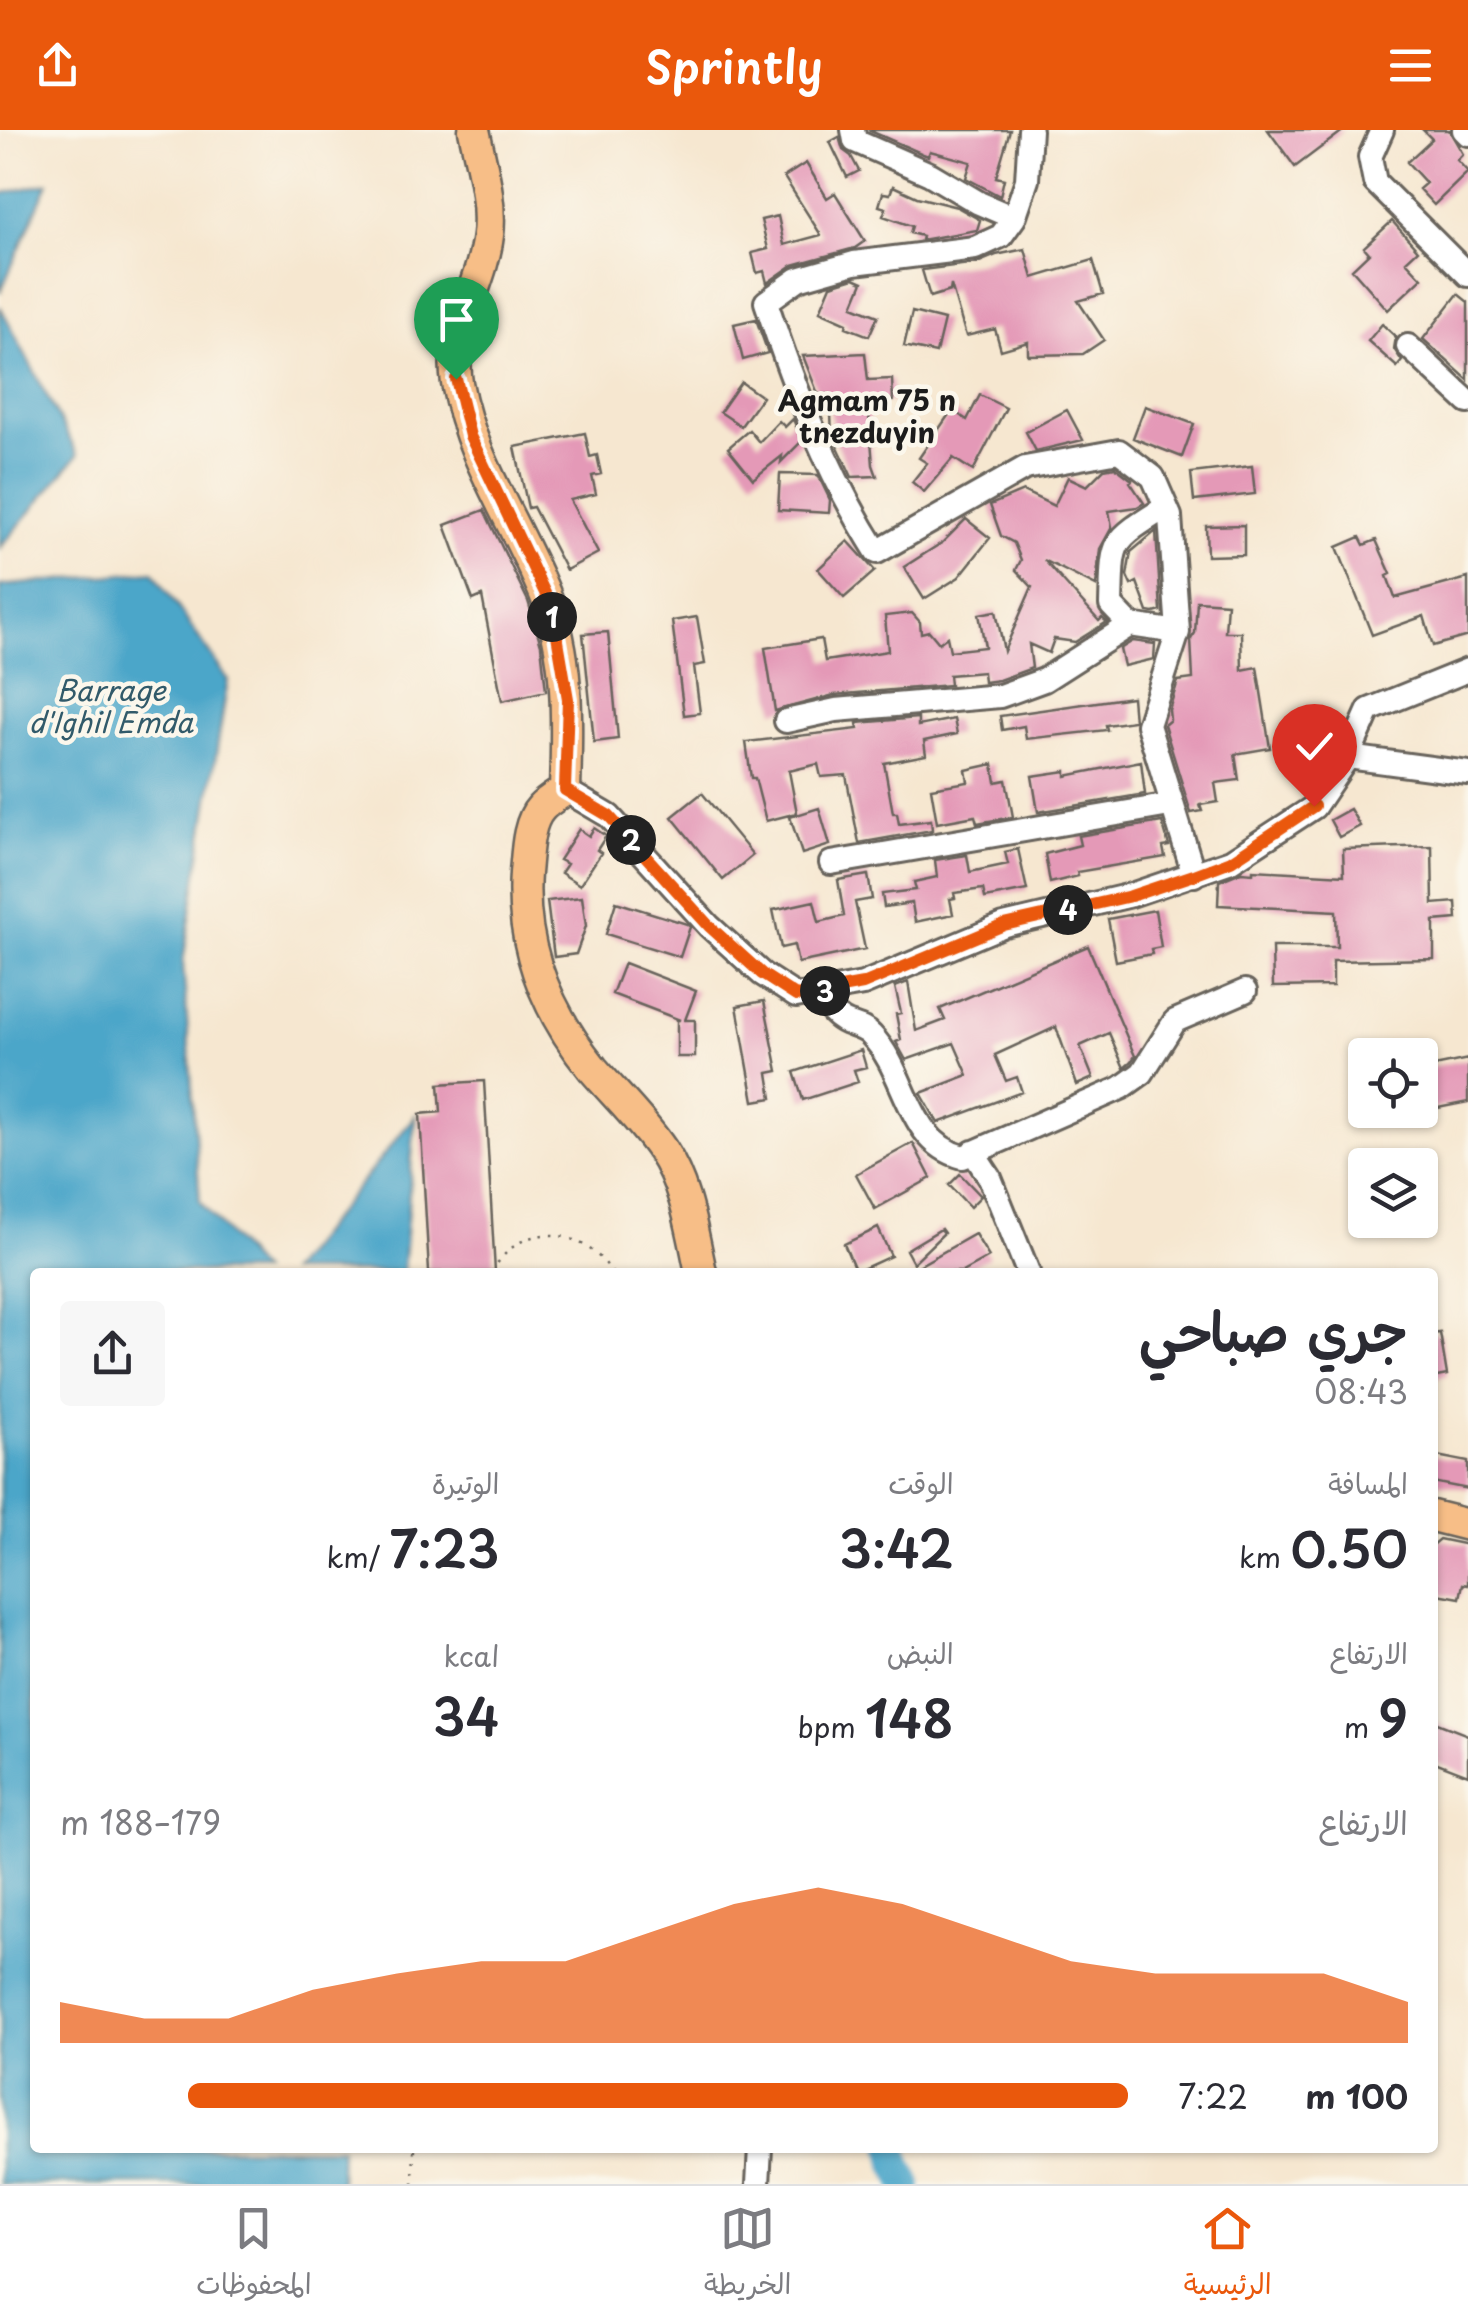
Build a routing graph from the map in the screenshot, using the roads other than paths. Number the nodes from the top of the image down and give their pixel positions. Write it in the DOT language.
graph roads {
  1 [pos="474,130"];
  2 [pos="853,130"];
  3 [pos="1030,130"];
  4 [pos="1382,130"];
  5 [pos="1014,218"];
  6 [pos="1468,275"];
  7 [pos="1408,346"];
  8 [pos="1468,402"];
  9 [pos="1166,507"];
  10 [pos="1130,625"];
  11 [pos="1178,632"];
  12 [pos="1468,670"];
  13 [pos="786,720"];
  14 [pos="1348,757"];
  15 [pos="1468,772"];
  16 [pos="565,790"];
  17 [pos="1170,806"];
  18 [pos="830,862"];
  19 [pos="1194,875"];
  20 [pos="1246,991"];
  21 [pos="817,992"];
  22 [pos="972,1152"];
  23 [pos="700,1268"];
  24 [pos="1026,1268"];
  25 [pos="1438,1518"];
  26 [pos="1468,1525"];
  27 [pos="760,2153"];
  28 [pos="758,2184"];
  1 -- 16 [label="main road"];
  2 -- 5 [label="street"];
  3 -- 5 [label="street"];
  4 -- 6 [label="street"];
  5 -- 9 [label="street"];
  7 -- 8 [label="street"];
  9 -- 10 [label="street"];
  9 -- 11 [label="street"];
  10 -- 11 [label="street"];
  10 -- 13 [label="street"];
  11 -- 17 [label="street"];
  12 -- 14 [label="street"];
  14 -- 15 [label="street"];
  14 -- 19 [label="street"];
  16 -- 21 [label="street"];
  16 -- 23 [label="main road"];
  17 -- 18 [label="street"];
  17 -- 19 [label="street"];
  19 -- 21 [label="street"];
  20 -- 22 [label="street"];
  21 -- 22 [label="street"];
  22 -- 24 [label="street"];
  25 -- 26 [label="main road"];
  27 -- 28 [label="street"];
}
